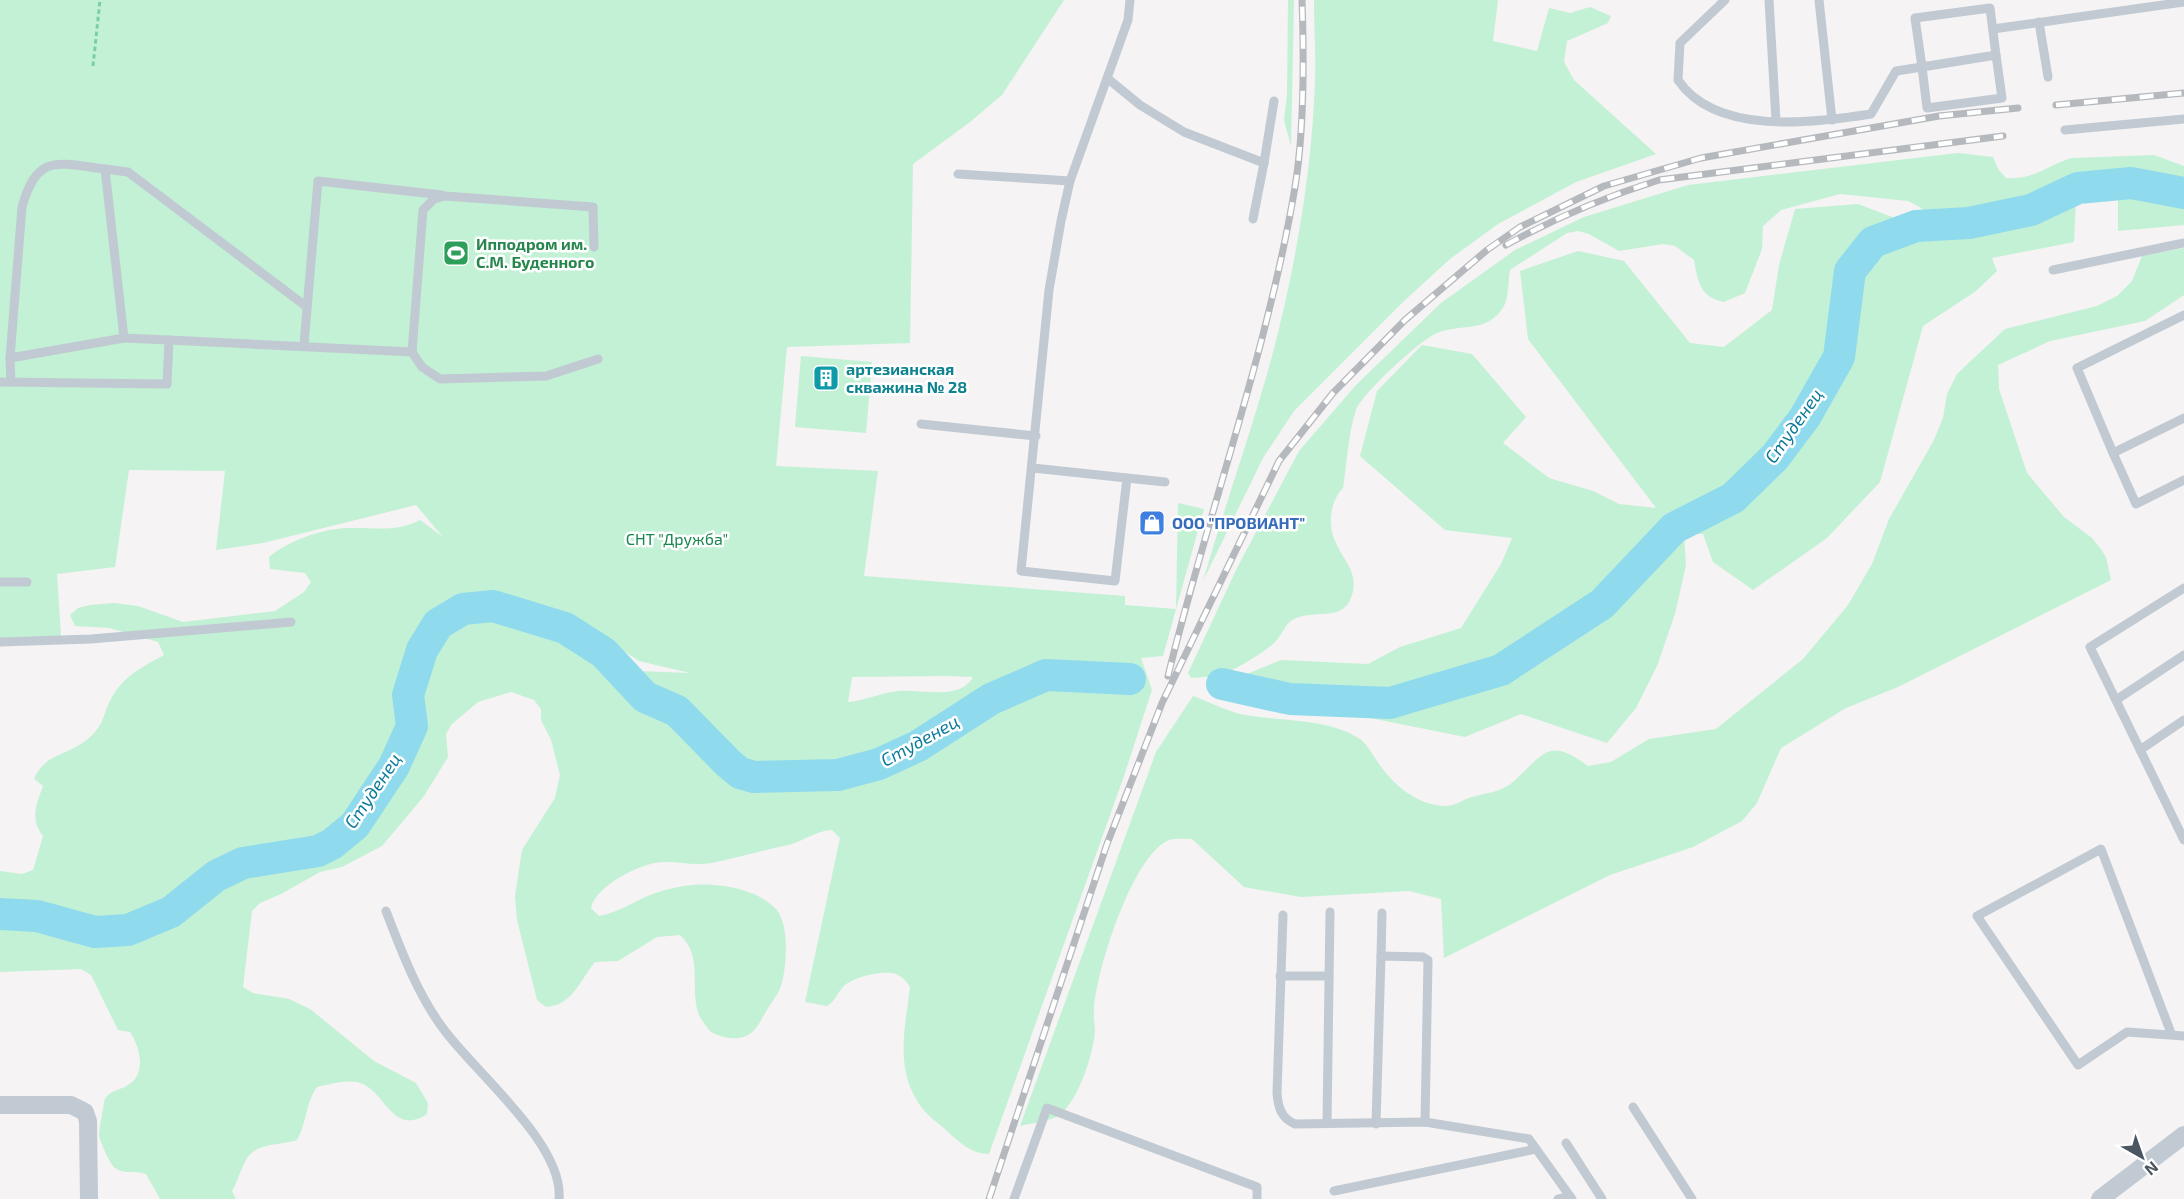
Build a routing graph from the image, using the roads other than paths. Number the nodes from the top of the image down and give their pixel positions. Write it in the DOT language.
graph roads {
  1 [pos="1130,0"];
  2 [pos="1725,0"];
  3 [pos="1769,0"];
  4 [pos="1819,0"];
  5 [pos="2184,2"];
  6 [pos="2155,3"];
  7 [pos="2039,22"];
  8 [pos="1993,29"];
  9 [pos="1996,55"];
  10 [pos="1922,67"];
  11 [pos="2048,77"];
  12 [pos="1107,78"];
  13 [pos="1274,101"];
  14 [pos="2184,118"];
  15 [pos="1832,120"];
  16 [pos="1776,121"];
  17 [pos="2065,130"];
  18 [pos="1264,163"];
  19 [pos="105,169"];
  20 [pos="958,174"];
  21 [pos="1070,181"];
  22 [pos="445,196"];
  23 [pos="1253,219"];
  24 [pos="2184,243"];
  25 [pos="594,247"];
  26 [pos="2053,270"];
  27 [pos="307,307"];
  28 [pos="2184,315"];
  29 [pos="124,338"];
  30 [pos="169,340"];
  31 [pos="304,345"];
  32 [pos="412,352"];
  33 [pos="10,358"];
  34 [pos="598,359"];
  35 [pos="11,381"];
  36 [pos="0,382"];
  37 [pos="2184,418"];
  38 [pos="921,424"];
  39 [pos="1036,436"];
  40 [pos="2113,453"];
  41 [pos="1033,468"];
  42 [pos="1127,478"];
  43 [pos="2184,480"];
  44 [pos="1165,482"];
  45 [pos="0,582"];
  46 [pos="27,582"];
  47 [pos="2184,588"];
  48 [pos="291,622"];
  49 [pos="0,642"];
  50 [pos="2184,655"];
  51 [pos="2116,700"];
  52 [pos="2184,720"];
  53 [pos="2140,750"];
  54 [pos="2184,840"];
  55 [pos="386,911"];
  56 [pos="1330,912"];
  57 [pos="1382,913"];
  58 [pos="1282,915"];
  59 [pos="1381,956"];
  60 [pos="1280,976"];
  61 [pos="1329,976"];
  62 [pos="2171,1034"];
  63 [pos="2184,1036"];
  64 [pos="0,1104"];
  65 [pos="1633,1107"];
  66 [pos="1425,1122"];
  67 [pos="1327,1123"];
  68 [pos="1376,1124"];
  69 [pos="2184,1134"];
  70 [pos="1566,1143"];
  71 [pos="1536,1149"];
  72 [pos="1334,1191"];
  73 [pos="1571,1198"];
  74 [pos="89,1199"];
  75 [pos="560,1199"];
  76 [pos="1014,1199"];
  77 [pos="1257,1199"];
  78 [pos="1558,1199"];
  79 [pos="1602,1199"];
  80 [pos="1692,1199"];
  81 [pos="2100,1199"];
  1 -- 12 [label="lane"];
  2 -- 16 [label="lane"];
  3 -- 16 [label="lane"];
  4 -- 15 [label="lane"];
  5 -- 6 [label="lane"];
  6 -- 7 [label="lane"];
  7 -- 8 [label="lane"];
  7 -- 11 [label="lane"];
  8 -- 9 [label="lane"];
  8 -- 10 [label="lane"];
  9 -- 10 [label="lane"];
  9 -- 10 [label="lane"];
  10 -- 15 [label="lane"];
  12 -- 18 [label="lane"];
  12 -- 21 [label="lane"];
  13 -- 18 [label="lane"];
  14 -- 17 [label="lane"];
  15 -- 16 [label="lane"];
  18 -- 23 [label="lane"];
  19 -- 27 [label="lane"];
  19 -- 29 [label="lane"];
  19 -- 33 [label="lane"];
  20 -- 21 [label="lane"];
  21 -- 39 [label="lane"];
  22 -- 25 [label="lane"];
  22 -- 27 [label="lane"];
  22 -- 32 [label="lane"];
  24 -- 26 [label="lane"];
  27 -- 31 [label="lane"];
  28 -- 40 [label="lane"];
  29 -- 30 [label="lane"];
  29 -- 33 [label="lane"];
  30 -- 31 [label="lane"];
  30 -- 35 [label="lane"];
  31 -- 32 [label="lane"];
  32 -- 34 [label="lane"];
  33 -- 35 [label="lane"];
  35 -- 36 [label="lane"];
  37 -- 40 [label="lane"];
  38 -- 39 [label="lane"];
  39 -- 41 [label="lane"];
  40 -- 43 [label="lane"];
  41 -- 42 [label="lane"];
  41 -- 42 [label="lane"];
  42 -- 44 [label="lane"];
  45 -- 46 [label="lane"];
  47 -- 51 [label="lane"];
  48 -- 49 [label="lane"];
  50 -- 51 [label="lane"];
  51 -- 53 [label="lane"];
  52 -- 53 [label="lane"];
  53 -- 54 [label="lane"];
  55 -- 75 [label="lane"];
  56 -- 61 [label="lane"];
  57 -- 59 [label="lane"];
  58 -- 60 [label="lane"];
  59 -- 66 [label="lane"];
  59 -- 68 [label="lane"];
  60 -- 61 [label="lane"];
  60 -- 67 [label="lane"];
  61 -- 67 [label="lane"];
  62 -- 62 [label="lane"];
  62 -- 63 [label="lane"];
  64 -- 74 [label="street"];
  65 -- 80 [label="lane"];
  66 -- 68 [label="lane"];
  66 -- 71 [label="lane"];
  67 -- 68 [label="lane"];
  69 -- 81 [label="street"];
  70 -- 79 [label="lane"];
  71 -- 72 [label="lane"];
  71 -- 73 [label="lane"];
  73 -- 78 [label="lane"];
  76 -- 77 [label="lane"];
}
